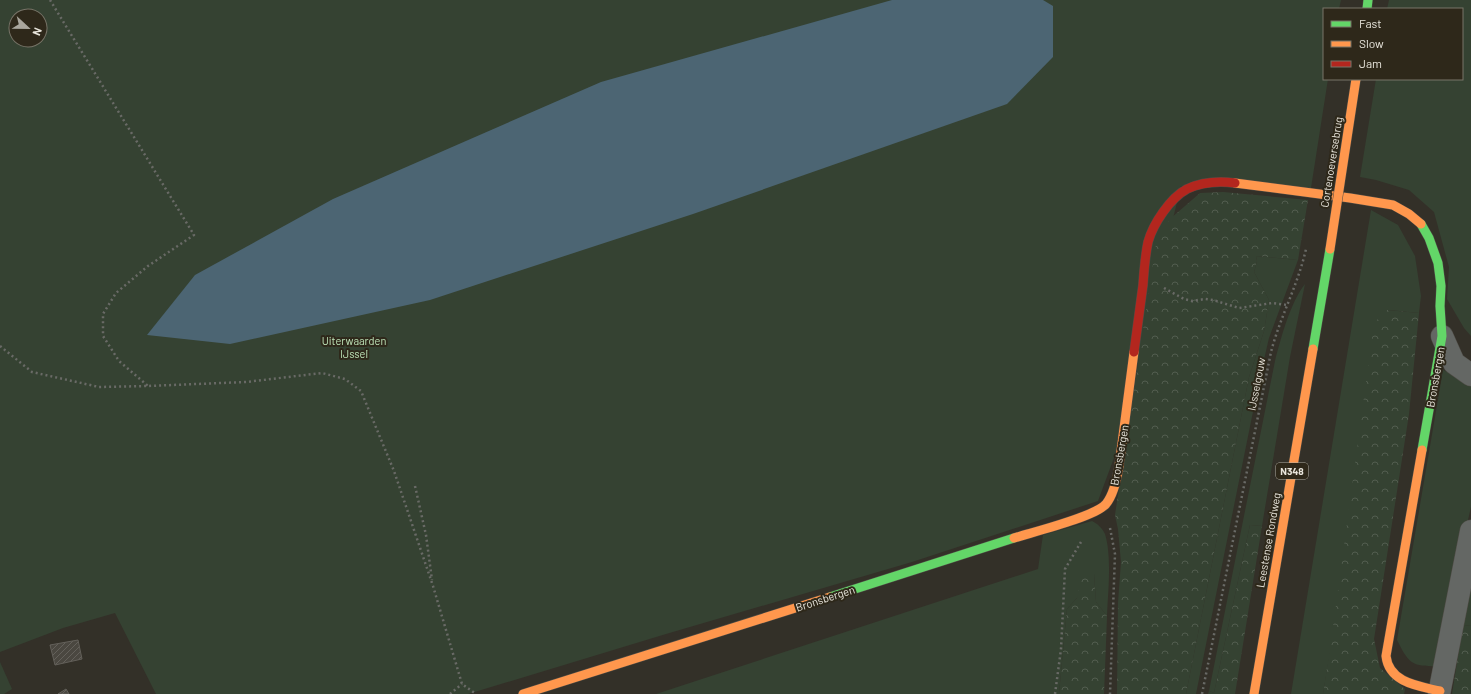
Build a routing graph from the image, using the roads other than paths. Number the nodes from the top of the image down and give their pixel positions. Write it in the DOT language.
graph roads {
  1 [pos="1356,80"];
  2 [pos="1330,249"];
  3 [pos="1442,336"];
  4 [pos="1471,375"];
  5 [pos="1471,531"];
  6 [pos="1440,692"];
  7 [pos="523,694"];
  8 [pos="1254,694"];
  1 -- 2 [label="street, Cortenoeversebrug / N348, bridge"];
  2 -- 8 [label="street, Leestense Rondweg / N348"];
  3 -- 4 [label="street, Bronsbergen"];
  3 -- 6 [label="street, Bronsbergen"];
  3 -- 7 [label="street, Bronsbergen"];
  5 -- 6 [label="street, Bronsbergen"];
}
